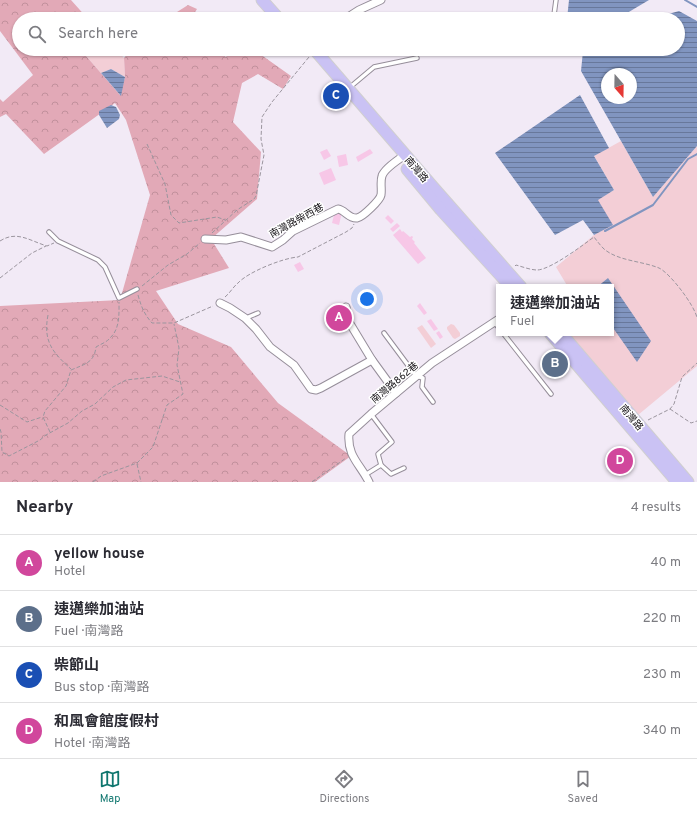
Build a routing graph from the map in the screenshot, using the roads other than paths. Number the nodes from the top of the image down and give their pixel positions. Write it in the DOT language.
graph roads {
  1 [pos="262,0"];
  2 [pos="271,0"];
  3 [pos="381,0"];
  4 [pos="556,0"];
  5 [pos="273,12"];
  6 [pos="282,12"];
  7 [pos="356,12"];
  8 [pos="554,12"];
  9 [pos="314,56"];
  10 [pos="315,56"];
  11 [pos="417,58"];
  12 [pos="348,88"];
  13 [pos="402,157"];
  14 [pos="49,232"];
  15 [pos="205,239"];
  16 [pos="508,284"];
  17 [pos="518,284"];
  18 [pos="137,290"];
  19 [pos="220,303"];
  20 [pos="346,307"];
  21 [pos="258,313"];
  22 [pos="245,318"];
  23 [pos="496,324"];
  24 [pos="384,333"];
  25 [pos="505,336"];
  26 [pos="552,336"];
  27 [pos="563,336"];
  28 [pos="372,360"];
  29 [pos="416,376"];
  30 [pos="396,393"];
  31 [pos="551,394"];
  32 [pos="433,402"];
  33 [pos="371,414"];
  34 [pos="633,422"];
  35 [pos="381,465"];
  36 [pos="404,468"];
  37 [pos="367,479"];
  38 [pos="674,481"];
  39 [pos="688,482"];
  1 -- 5 [label="main road"];
  2 -- 6 [label="main road"];
  3 -- 7 [label="street"];
  4 -- 8 [label="lane"];
  9 -- 13 [label="main road, 南灣路"];
  10 -- 12 [label="main road, 南灣路"];
  11 -- 12 [label="lane"];
  12 -- 13 [label="main road, 南灣路"];
  13 -- 15 [label="street, 南灣路柴西巷"];
  13 -- 16 [label="main road, 南灣路"];
  13 -- 17 [label="main road, 南灣路"];
  14 -- 18 [label="lane"];
  19 -- 22 [label="street"];
  20 -- 28 [label="street"];
  21 -- 22 [label="lane"];
  22 -- 28 [label="street"];
  23 -- 29 [label="street, 南灣路862巷"];
  24 -- 29 [label="lane"];
  25 -- 31 [label="lane"];
  26 -- 34 [label="main road, 南灣路"];
  27 -- 34 [label="main road, 南灣路"];
  28 -- 30 [label="street"];
  29 -- 30 [label="street, 南灣路862巷"];
  29 -- 32 [label="lane"];
  30 -- 33 [label="street, 南灣路862巷"];
  33 -- 35 [label="lane"];
  33 -- 37 [label="street, 南灣路862巷"];
  34 -- 38 [label="main road, 南灣路"];
  34 -- 39 [label="main road, 南灣路"];
  35 -- 36 [label="lane"];
  35 -- 37 [label="lane"];
}
